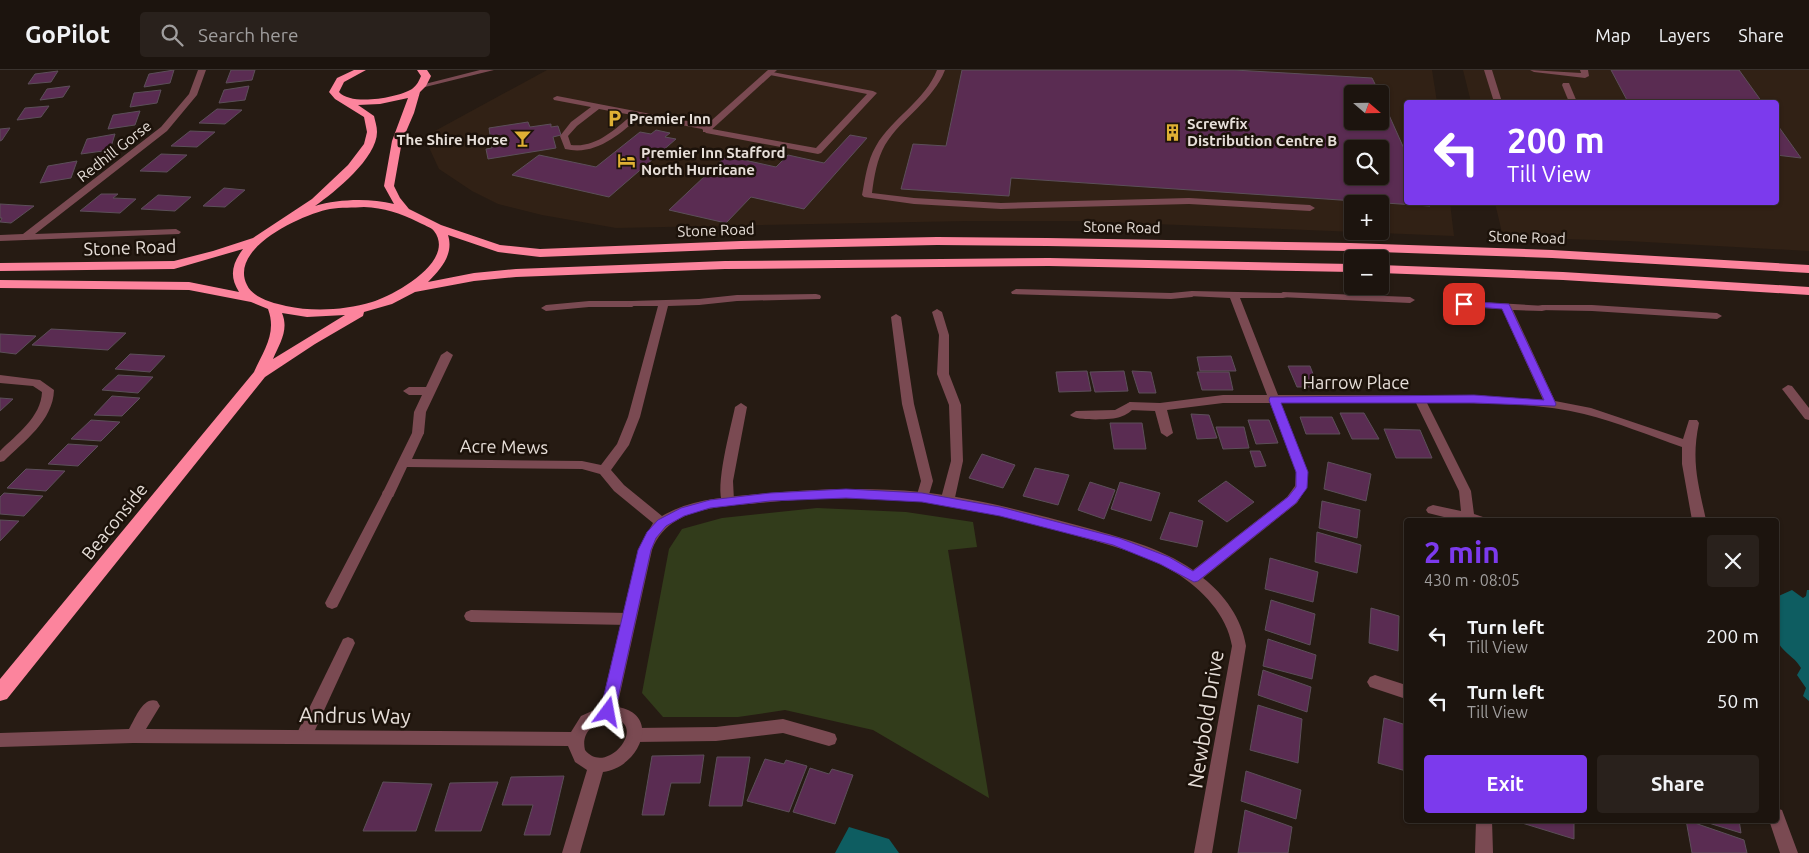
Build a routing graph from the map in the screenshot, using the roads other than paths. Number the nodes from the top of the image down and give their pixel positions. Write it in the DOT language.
graph roads {
  1 [pos="202,70"];
  2 [pos="334,70"];
  3 [pos="362,70"];
  4 [pos="422,70"];
  5 [pos="490,70"];
  6 [pos="941,70"];
  7 [pos="1488,70"];
  8 [pos="1534,70"];
  9 [pos="1584,70"];
  10 [pos="772,72"];
  11 [pos="336,85"];
  12 [pos="1566,85"];
  13 [pos="418,88"];
  14 [pos="557,98"];
  15 [pos="1497,100"];
  16 [pos="1572,100"];
  17 [pos="347,101"];
  18 [pos="598,106"];
  19 [pos="639,114"];
  20 [pos="707,129"];
  21 [pos="1310,208"];
  22 [pos="405,211"];
  23 [pos="295,216"];
  24 [pos="437,227"];
  25 [pos="176,232"];
  26 [pos="0,238"];
  27 [pos="24,238"];
  28 [pos="258,239"];
  29 [pos="0,267"];
  30 [pos="1344,268"];
  31 [pos="1389,269"];
  32 [pos="1809,269"];
  33 [pos="0,284"];
  34 [pos="414,288"];
  35 [pos="1016,292"];
  36 [pos="1809,292"];
  37 [pos="1234,295"];
  38 [pos="816,297"];
  39 [pos="251,298"];
  40 [pos="1410,300"];
  41 [pos="664,303"];
  42 [pos="380,304"];
  43 [pos="1464,304"];
  44 [pos="273,306"];
  45 [pos="1506,306"];
  46 [pos="546,308"];
  47 [pos="938,312"];
  48 [pos="1717,316"];
  49 [pos="896,317"];
  50 [pos="447,355"];
  51 [pos="260,374"];
  52 [pos="0,378"];
  53 [pos="1788,390"];
  54 [pos="409,391"];
  55 [pos="429,391"];
  56 [pos="1274,400"];
  57 [pos="1420,400"];
  58 [pos="1551,404"];
  59 [pos="741,407"];
  60 [pos="1160,407"];
  61 [pos="1076,415"];
  62 [pos="1809,416"];
  63 [pos="1694,423"];
  64 [pos="1167,432"];
  65 [pos="1688,445"];
  66 [pos="0,458"];
  67 [pos="403,462"];
  68 [pos="604,470"];
  69 [pos="922,498"];
  70 [pos="728,501"];
  71 [pos="947,502"];
  72 [pos="1433,510"];
  73 [pos="1469,518"];
  74 [pos="1473,518"];
  75 [pos="1699,518"];
  76 [pos="662,523"];
  77 [pos="1194,577"];
  78 [pos="332,603"];
  79 [pos="471,616"];
  80 [pos="629,619"];
  81 [pos="348,643"];
  82 [pos="1375,682"];
  83 [pos="1404,691"];
  84 [pos="0,693"];
  85 [pos="152,706"];
  86 [pos="608,712"];
  87 [pos="636,735"];
  88 [pos="133,736"];
  89 [pos="304,736"];
  90 [pos="576,739"];
  91 [pos="0,740"];
  92 [pos="829,740"];
  93 [pos="597,765"];
  94 [pos="1484,823"];
  95 [pos="1778,823"];
  96 [pos="571,853"];
  97 [pos="1203,853"];
  98 [pos="1484,853"];
  99 [pos="1789,853"];
  1 -- 27 [label="street, Redhill Gorse"];
  2 -- 11 [label="highway"];
  3 -- 11 [label="highway"];
  4 -- 13 [label="highway"];
  5 -- 13 [label="street"];
  6 -- 21 [label="street"];
  7 -- 15 [label="street"];
  8 -- 9 [label="street"];
  10 -- 20 [label="street"];
  10 -- 20 [label="street"];
  11 -- 17 [label="highway"];
  12 -- 16 [label="street"];
  13 -- 17 [label="highway"];
  13 -- 22 [label="highway"];
  14 -- 18 [label="street"];
  17 -- 23 [label="highway"];
  18 -- 19 [label="street"];
  18 -- 19 [label="street"];
  19 -- 20 [label="street"];
  22 -- 23 [label="highway, Stone Road"];
  22 -- 24 [label="highway, Stone Road"];
  23 -- 28 [label="highway"];
  24 -- 32 [label="highway, Stone Road"];
  24 -- 34 [label="highway"];
  25 -- 27 [label="street, Stone Road"];
  26 -- 27 [label="street, Stone Road"];
  28 -- 29 [label="highway, Stone Road"];
  28 -- 39 [label="highway"];
  30 -- 34 [label="highway"];
  31 -- 36 [label="highway"];
  33 -- 39 [label="highway, Stone Road"];
  34 -- 42 [label="highway"];
  35 -- 37 [label="street"];
  37 -- 40 [label="street"];
  37 -- 56 [label="street"];
  38 -- 41 [label="street"];
  39 -- 44 [label="highway, Stone Road"];
  41 -- 46 [label="street"];
  41 -- 68 [label="street"];
  42 -- 44 [label="highway, Stone Road"];
  42 -- 51 [label="highway, Beaconside"];
  43 -- 45 [label="street"];
  44 -- 51 [label="highway, Beaconside"];
  45 -- 48 [label="street"];
  45 -- 58 [label="street"];
  47 -- 71 [label="street"];
  49 -- 69 [label="street"];
  50 -- 55 [label="street"];
  51 -- 84 [label="highway, Beaconside"];
  52 -- 66 [label="street"];
  53 -- 62 [label="street"];
  54 -- 55 [label="street"];
  55 -- 67 [label="street"];
  56 -- 57 [label="street, Harrow Place"];
  56 -- 60 [label="street, Harrow Place"];
  56 -- 77 [label="street"];
  57 -- 58 [label="street, Harrow Place"];
  57 -- 74 [label="street"];
  58 -- 65 [label="street, Harrow Place"];
  59 -- 70 [label="street"];
  60 -- 61 [label="street, Harrow Place"];
  60 -- 64 [label="street"];
  63 -- 65 [label="street"];
  65 -- 75 [label="street"];
  67 -- 68 [label="street, Acre Mews"];
  67 -- 78 [label="street"];
  68 -- 76 [label="street"];
  69 -- 70 [label="street, Newbold Drive"];
  69 -- 71 [label="street, Newbold Drive"];
  70 -- 76 [label="street, Newbold Drive"];
  71 -- 77 [label="street, Newbold Drive"];
  72 -- 73 [label="street"];
  76 -- 80 [label="street"];
  77 -- 97 [label="street, Newbold Drive"];
  79 -- 80 [label="street"];
  80 -- 86 [label="street"];
  81 -- 89 [label="street"];
  82 -- 83 [label="street"];
  85 -- 88 [label="street"];
  86 -- 87 [label="street"];
  86 -- 90 [label="street"];
  87 -- 92 [label="street"];
  87 -- 93 [label="street"];
  88 -- 89 [label="street, Andrus Way"];
  88 -- 91 [label="street, Andrus Way"];
  89 -- 90 [label="street, Andrus Way"];
  90 -- 93 [label="street"];
  93 -- 96 [label="street"];
  94 -- 98 [label="street"];
  95 -- 99 [label="street"];
}
